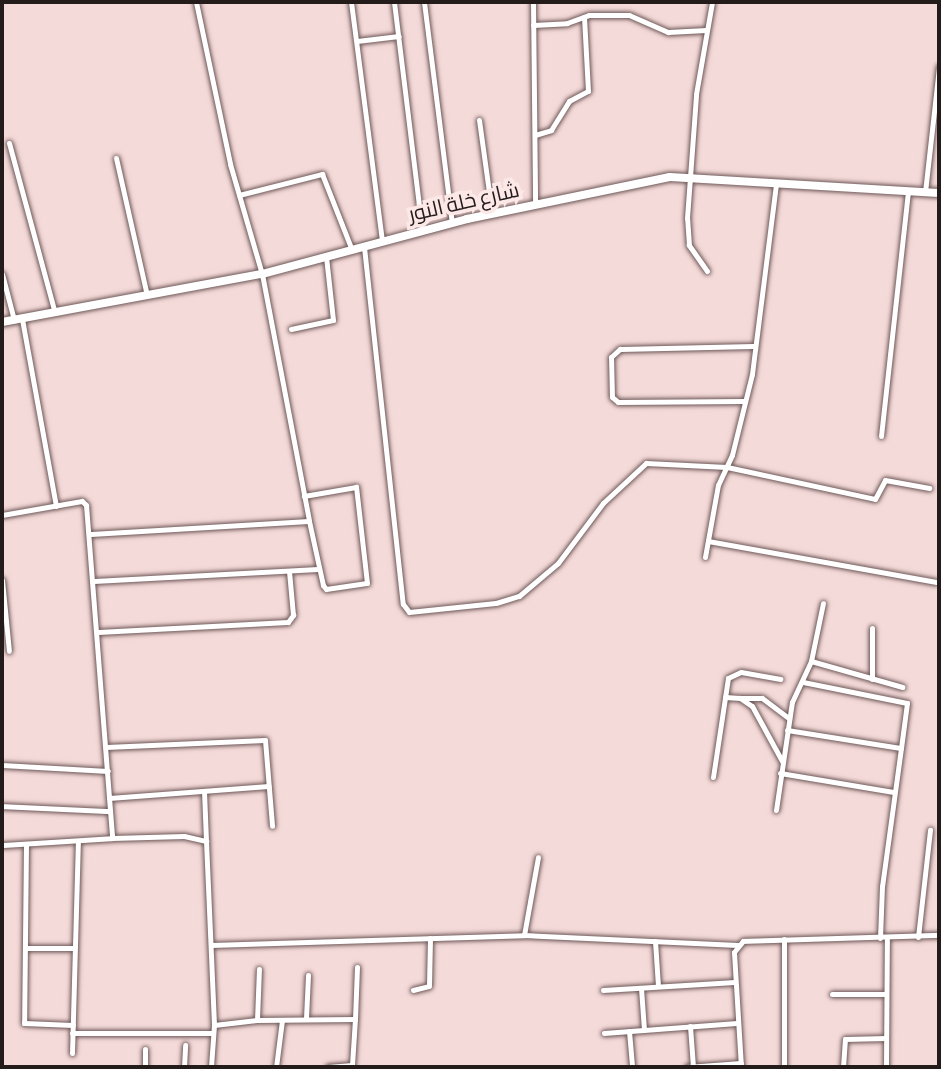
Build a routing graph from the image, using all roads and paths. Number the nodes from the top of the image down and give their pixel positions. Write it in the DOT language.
graph roads {
  1 [pos="195,2"];
  2 [pos="351,2"];
  3 [pos="394,2"];
  4 [pos="424,2"];
  5 [pos="533,2"];
  6 [pos="712,2"];
  7 [pos="584,18"];
  8 [pos="533,25"];
  9 [pos="706,30"];
  10 [pos="398,36"];
  11 [pos="356,41"];
  12 [pos="939,67"];
  13 [pos="479,120"];
  14 [pos="535,135"];
  15 [pos="9,144"];
  16 [pos="116,158"];
  17 [pos="690,176"];
  18 [pos="776,184"];
  19 [pos="908,191"];
  20 [pos="925,192"];
  21 [pos="939,193"];
  22 [pos="239,195"];
  23 [pos="535,205"];
  24 [pos="492,214"];
  25 [pos="452,223"];
  26 [pos="422,230"];
  27 [pos="383,241"];
  28 [pos="364,247"];
  29 [pos="352,251"];
  30 [pos="326,257"];
  31 [pos="707,271"];
  32 [pos="2,274"];
  33 [pos="262,274"];
  34 [pos="147,296"];
  35 [pos="55,313"];
  36 [pos="18,319"];
  37 [pos="2,322"];
  38 [pos="291,329"];
  39 [pos="753,346"];
  40 [pos="746,401"];
  41 [pos="881,436"];
  42 [pos="727,467"];
  43 [pos="929,488"];
  44 [pos="304,496"];
  45 [pos="56,506"];
  46 [pos="2,515"];
  47 [pos="309,521"];
  48 [pos="91,534"];
  49 [pos="708,541"];
  50 [pos="705,557"];
  51 [pos="318,569"];
  52 [pos="289,571"];
  53 [pos="2,580"];
  54 [pos="94,581"];
  55 [pos="936,582"];
  56 [pos="822,603"];
  57 [pos="872,628"];
  58 [pos="98,632"];
  59 [pos="4,633"];
  60 [pos="9,651"];
  61 [pos="811,661"];
  62 [pos="780,679"];
  63 [pos="872,679"];
  64 [pos="803,682"];
  65 [pos="902,687"];
  66 [pos="725,696"];
  67 [pos="740,698"];
  68 [pos="789,718"];
  69 [pos="787,730"];
  70 [pos="106,747"];
  71 [pos="901,748"];
  72 [pos="782,761"];
  73 [pos="2,765"];
  74 [pos="108,771"];
  75 [pos="780,773"];
  76 [pos="713,777"];
  77 [pos="269,786"];
  78 [pos="204,791"];
  79 [pos="893,792"];
  80 [pos="109,798"];
  81 [pos="2,806"];
  82 [pos="776,810"];
  83 [pos="109,811"];
  84 [pos="272,826"];
  85 [pos="930,830"];
  86 [pos="112,838"];
  87 [pos="206,841"];
  88 [pos="78,842"];
  89 [pos="26,844"];
  90 [pos="2,845"];
  91 [pos="537,857"];
  92 [pos="524,935"];
  93 [pos="939,935"];
  94 [pos="883,937"];
  95 [pos="918,937"];
  96 [pos="430,938"];
  97 [pos="783,939"];
  98 [pos="655,941"];
  99 [pos="211,945"];
  100 [pos="738,945"];
  101 [pos="25,947"];
  102 [pos="74,948"];
  103 [pos="357,967"];
  104 [pos="259,969"];
  105 [pos="307,975"];
  106 [pos="735,982"];
  107 [pos="659,986"];
  108 [pos="641,988"];
  109 [pos="413,990"];
  110 [pos="603,990"];
  111 [pos="832,994"];
  112 [pos="886,994"];
  113 [pos="306,1018"];
  114 [pos="355,1019"];
  115 [pos="257,1020"];
  116 [pos="282,1020"];
  117 [pos="737,1023"];
  118 [pos="73,1025"];
  119 [pos="214,1025"];
  120 [pos="690,1026"];
  121 [pos="645,1030"];
  122 [pos="629,1031"];
  123 [pos="72,1033"];
  124 [pos="604,1033"];
  125 [pos="212,1034"];
  126 [pos="887,1038"];
  127 [pos="185,1045"];
  128 [pos="145,1049"];
  129 [pos="72,1053"];
  130 [pos="741,1065"];
  131 [pos="145,1067"];
  132 [pos="184,1067"];
  133 [pos="211,1067"];
  134 [pos="276,1067"];
  135 [pos="328,1067"];
  136 [pos="632,1067"];
  137 [pos="687,1067"];
  138 [pos="693,1067"];
  139 [pos="784,1067"];
  140 [pos="843,1067"];
  141 [pos="886,1067"];
  1 -- 22 [label="street"];
  2 -- 11 [label="street"];
  3 -- 10 [label="street"];
  4 -- 25 [label="street"];
  5 -- 8 [label="street"];
  6 -- 9 [label="street"];
  7 -- 8 [label="street"];
  7 -- 9 [label="street"];
  7 -- 14 [label="street"];
  8 -- 14 [label="street"];
  9 -- 17 [label="street"];
  10 -- 11 [label="street"];
  10 -- 26 [label="street"];
  11 -- 27 [label="street"];
  12 -- 20 [label="street"];
  13 -- 24 [label="street"];
  14 -- 23 [label="street"];
  15 -- 35 [label="street"];
  16 -- 34 [label="street"];
  17 -- 18 [label="street, شارع خلة النور"];
  17 -- 23 [label="street, شارع خلة النور"];
  17 -- 31 [label="street"];
  18 -- 19 [label="street, شارع خلة النور"];
  18 -- 39 [label="street"];
  19 -- 20 [label="street, شارع خلة النور"];
  19 -- 41 [label="street"];
  20 -- 21 [label="street, شارع خلة النور"];
  22 -- 29 [label="street"];
  22 -- 33 [label="street"];
  23 -- 24 [label="street, شارع خلة النور"];
  24 -- 25 [label="street, شارع خلة النور"];
  25 -- 26 [label="street, شارع خلة النور"];
  26 -- 27 [label="street, شارع خلة النور"];
  27 -- 28 [label="street, شارع خلة النور"];
  28 -- 29 [label="street, شارع خلة النور"];
  28 -- 42 [label="street"];
  29 -- 30 [label="street, شارع خلة النور"];
  30 -- 33 [label="street, شارع خلة النور"];
  30 -- 38 [label="street"];
  32 -- 36 [label="street"];
  33 -- 34 [label="street, شارع خلة النور"];
  33 -- 44 [label="street"];
  34 -- 35 [label="street, شارع خلة النور"];
  35 -- 36 [label="street, شارع خلة النور"];
  36 -- 37 [label="street, شارع خلة النور"];
  36 -- 45 [label="street"];
  39 -- 40 [label="street"];
  39 -- 40 [label="street"];
  40 -- 42 [label="street"];
  42 -- 43 [label="street"];
  42 -- 49 [label="street"];
  44 -- 47 [label="street"];
  44 -- 51 [label="street"];
  45 -- 46 [label="street"];
  45 -- 48 [label="street"];
  47 -- 48 [label="street"];
  47 -- 51 [label="street"];
  48 -- 54 [label="street"];
  49 -- 50 [label="street"];
  49 -- 55 [label="street"];
  51 -- 52 [label="street"];
  52 -- 54 [label="street"];
  52 -- 58 [label="street"];
  53 -- 59 [label="street"];
  54 -- 58 [label="street"];
  56 -- 61 [label="street"];
  57 -- 63 [label="street"];
  58 -- 70 [label="street"];
  59 -- 60 [label="street"];
  61 -- 63 [label="street"];
  61 -- 64 [label="street"];
  62 -- 66 [label="street"];
  63 -- 65 [label="street"];
  64 -- 68 [label="street"];
  64 -- 71 [label="street"];
  66 -- 67 [label="street"];
  66 -- 76 [label="street"];
  67 -- 68 [label="street"];
  67 -- 72 [label="street"];
  68 -- 69 [label="street"];
  69 -- 71 [label="street"];
  69 -- 72 [label="street"];
  70 -- 74 [label="street"];
  70 -- 77 [label="street"];
  71 -- 79 [label="street"];
  72 -- 75 [label="street"];
  73 -- 74 [label="street"];
  74 -- 80 [label="street"];
  75 -- 79 [label="street"];
  75 -- 82 [label="street"];
  77 -- 78 [label="street"];
  77 -- 84 [label="street"];
  78 -- 80 [label="street"];
  78 -- 87 [label="street"];
  79 -- 94 [label="street"];
  80 -- 83 [label="street"];
  81 -- 83 [label="street"];
  83 -- 86 [label="street"];
  85 -- 95 [label="street"];
  86 -- 87 [label="street"];
  86 -- 88 [label="street"];
  87 -- 99 [label="street"];
  88 -- 89 [label="street"];
  88 -- 102 [label="street"];
  89 -- 90 [label="street"];
  89 -- 101 [label="street"];
  91 -- 92 [label="street"];
  92 -- 96 [label="street"];
  92 -- 98 [label="street"];
  93 -- 95 [label="street"];
  94 -- 95 [label="street"];
  94 -- 97 [label="street"];
  94 -- 112 [label="street"];
  96 -- 99 [label="street"];
  96 -- 109 [label="street"];
  97 -- 100 [label="street"];
  97 -- 139 [label="street"];
  98 -- 100 [label="street"];
  98 -- 107 [label="street"];
  99 -- 119 [label="street"];
  100 -- 106 [label="street"];
  101 -- 102 [label="street"];
  101 -- 118 [label="street"];
  102 -- 118 [label="street"];
  103 -- 114 [label="street"];
  104 -- 115 [label="street"];
  105 -- 113 [label="street"];
  106 -- 107 [label="street"];
  106 -- 117 [label="street"];
  107 -- 108 [label="street"];
  108 -- 110 [label="street"];
  108 -- 121 [label="street"];
  111 -- 112 [label="street"];
  112 -- 126 [label="street"];
  113 -- 114 [label="street"];
  113 -- 116 [label="street"];
  114 -- 135 [label="street"];
  115 -- 116 [label="street"];
  115 -- 119 [label="street"];
  116 -- 134 [label="street"];
  117 -- 120 [label="street"];
  117 -- 130 [label="street"];
  118 -- 123 [label="street"];
  119 -- 125 [label="street"];
  120 -- 121 [label="street"];
  120 -- 138 [label="street"];
  121 -- 122 [label="street"];
  122 -- 124 [label="street"];
  122 -- 136 [label="street"];
  123 -- 125 [label="street"];
  123 -- 129 [label="street"];
  125 -- 133 [label="street"];
  126 -- 140 [label="street"];
  126 -- 141 [label="street"];
  127 -- 132 [label="street"];
  128 -- 131 [label="street"];
  130 -- 138 [label="street"];
  137 -- 138 [label="street"];
}
